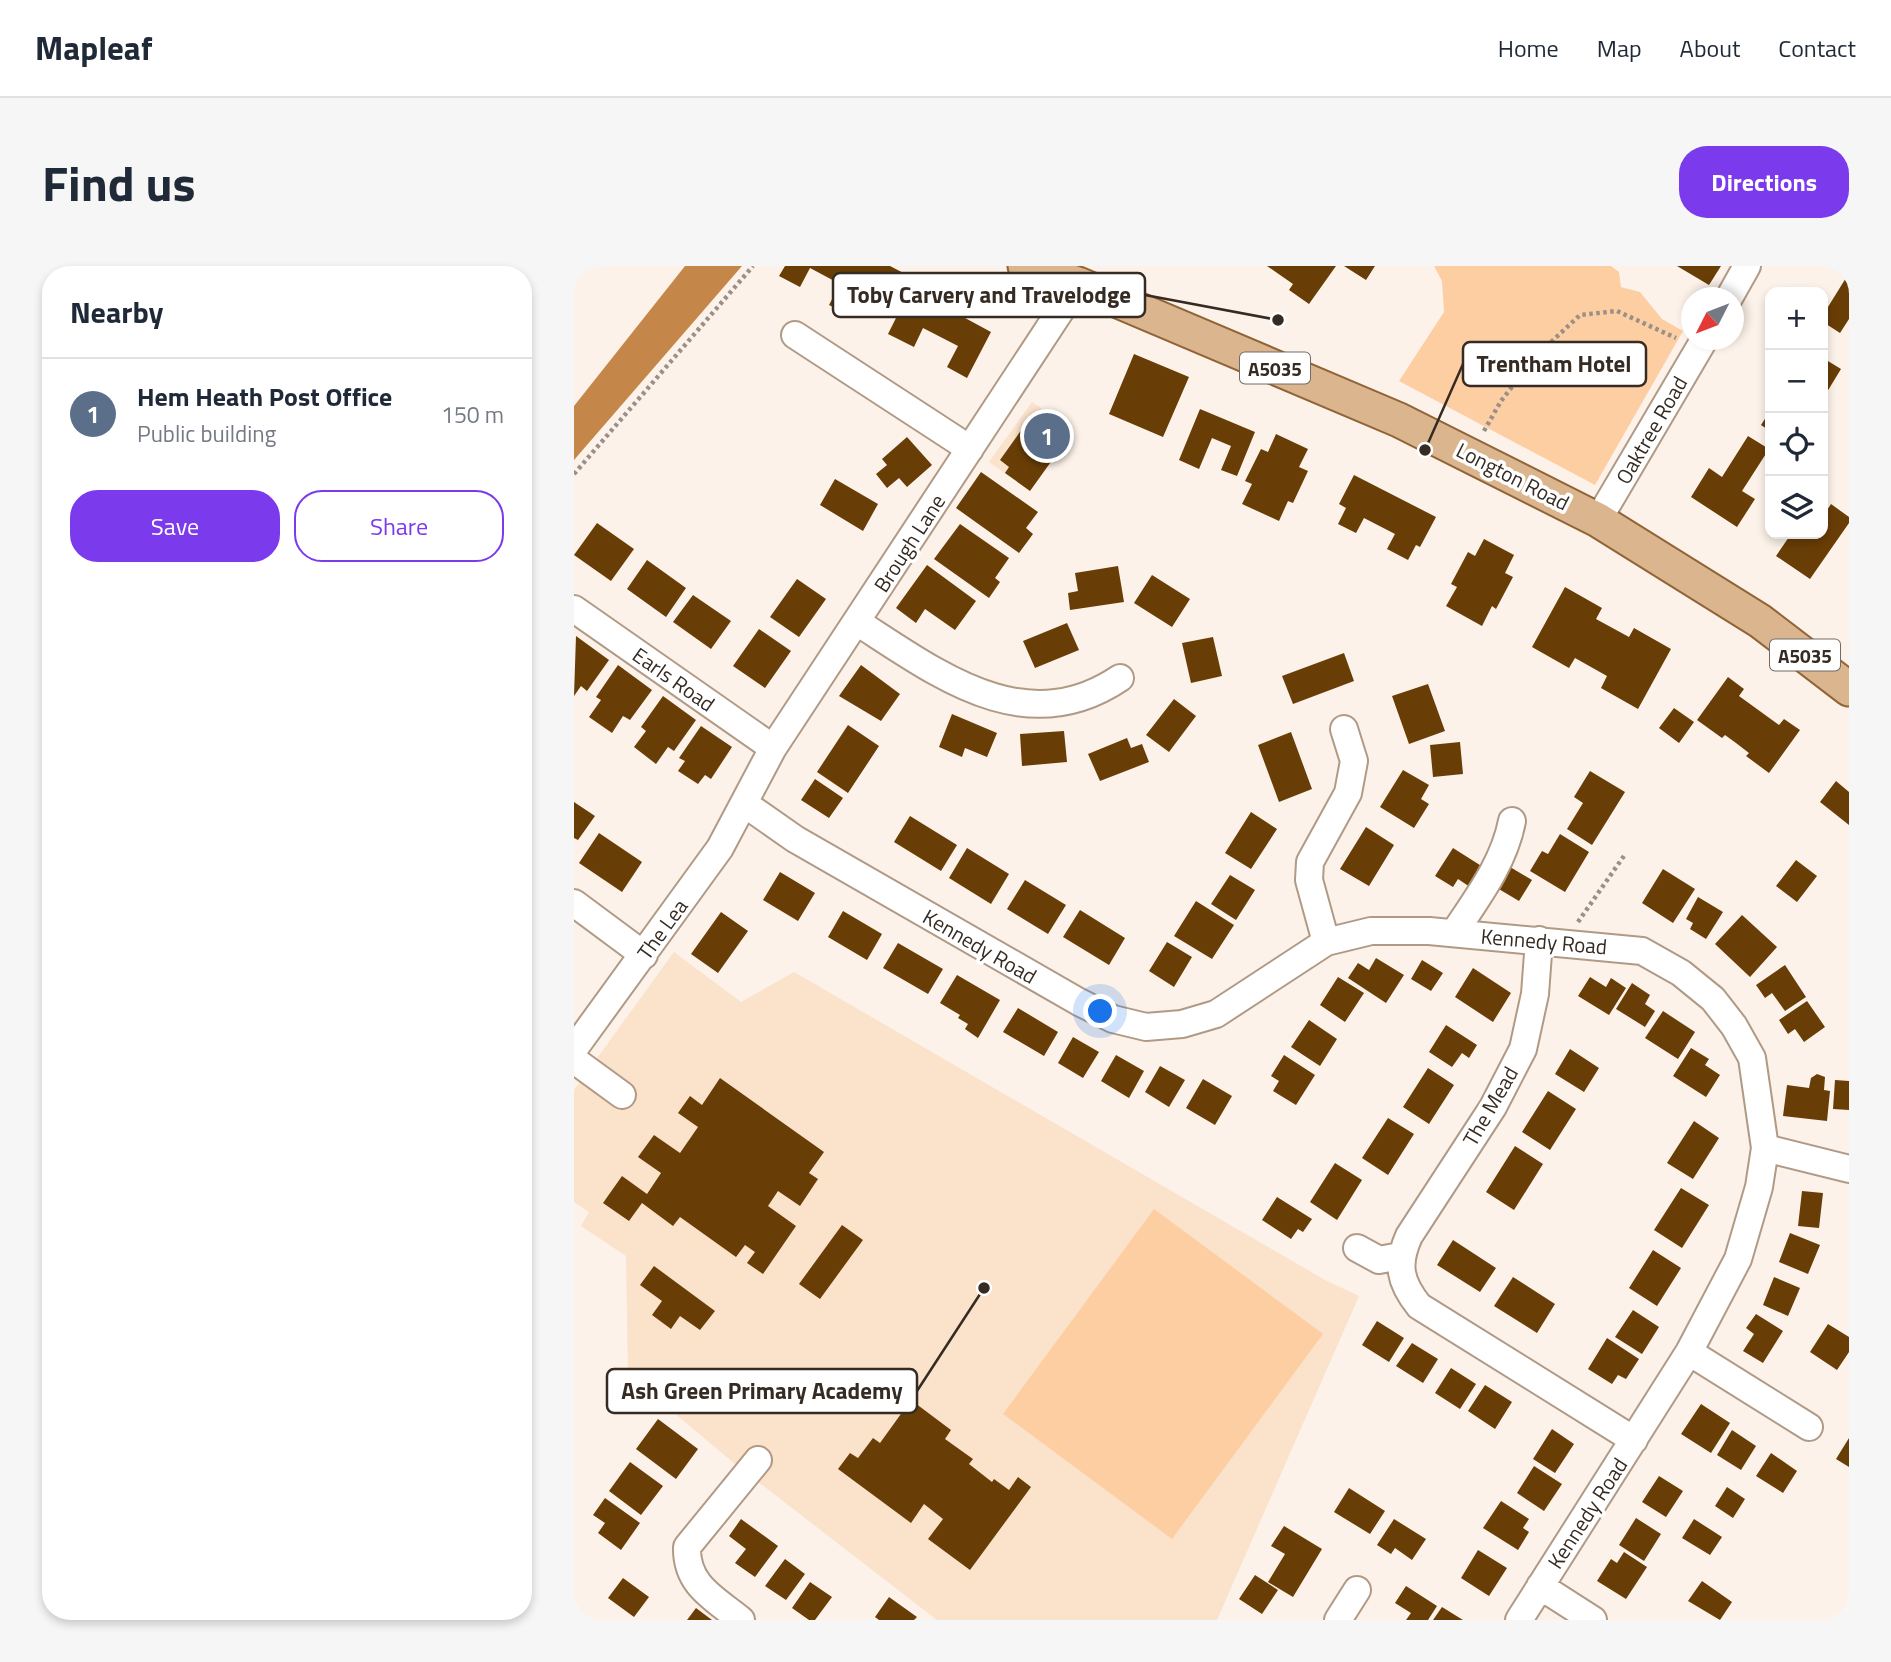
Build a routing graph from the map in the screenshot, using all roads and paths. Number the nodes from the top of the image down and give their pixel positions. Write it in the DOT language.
graph roads {
  1 [pos="753,266"];
  2 [pos="1025,266"];
  3 [pos="1031,266"];
  4 [pos="1747,266"];
  5 [pos="1078,284"];
  6 [pos="1735,287"];
  7 [pos="795,335"];
  8 [pos="1681,336"];
  9 [pos="1697,350"];
  10 [pos="970,449"];
  11 [pos="1471,453"];
  12 [pos="574,474"];
  13 [pos="1598,520"];
  14 [pos="574,609"];
  15 [pos="857,622"];
  16 [pos="1120,678"];
  17 [pos="1849,689"];
  18 [pos="1344,729"];
  19 [pos="773,748"];
  20 [pos="745,804"];
  21 [pos="1512,821"];
  22 [pos="1626,853"];
  23 [pos="574,903"];
  24 [pos="1454,933"];
  25 [pos="1551,941"];
  26 [pos="1326,942"];
  27 [pos="644,955"];
  28 [pos="574,1049"];
  29 [pos="574,1060"];
  30 [pos="622,1095"];
  31 [pos="1765,1148"];
  32 [pos="1849,1169"];
  33 [pos="1357,1248"];
  34 [pos="1400,1256"];
  35 [pos="1689,1352"];
  36 [pos="1809,1427"];
  37 [pos="1634,1440"];
  38 [pos="758,1460"];
  39 [pos="1540,1586"];
  40 [pos="1357,1590"];
  41 [pos="741,1620"];
  42 [pos="1338,1620"];
  43 [pos="1519,1620"];
  44 [pos="1593,1620"];
  1 -- 12 [label="path"];
  2 -- 3 [label="main road, Longton Road / A5035"];
  3 -- 5 [label="main road, Longton Road / A5035"];
  4 -- 6 [label="street"];
  5 -- 10 [label="street, Brough Lane"];
  5 -- 11 [label="main road, Longton Road / A5035"];
  7 -- 10 [label="street"];
  8 -- 11 [label="path"];
  9 -- 13 [label="street, Oaktree Road"];
  10 -- 15 [label="street, Brough Lane"];
  11 -- 13 [label="main road, Longton Road / A5035"];
  13 -- 17 [label="main road, Longton Road / A5035"];
  14 -- 19 [label="street, Earls Road"];
  15 -- 16 [label="street"];
  15 -- 19 [label="street, Brough Lane"];
  18 -- 26 [label="street"];
  19 -- 20 [label="street, Brough Lane"];
  20 -- 26 [label="street, Kennedy Road"];
  20 -- 27 [label="street, The Lea"];
  21 -- 24 [label="street"];
  22 -- 25 [label="path"];
  23 -- 27 [label="street"];
  24 -- 25 [label="street, Kennedy Road"];
  24 -- 26 [label="street, Kennedy Road"];
  25 -- 31 [label="street, Kennedy Road"];
  25 -- 34 [label="street, The Mead"];
  27 -- 28 [label="street, The Lea"];
  29 -- 30 [label="street"];
  31 -- 32 [label="street"];
  31 -- 35 [label="street, Kennedy Road"];
  33 -- 34 [label="street"];
  34 -- 37 [label="street"];
  35 -- 36 [label="street"];
  35 -- 37 [label="street, Kennedy Road"];
  37 -- 39 [label="street, Kennedy Road"];
  38 -- 41 [label="street"];
  39 -- 43 [label="street, Kennedy Road"];
  39 -- 44 [label="street"];
  40 -- 42 [label="street"];
}
